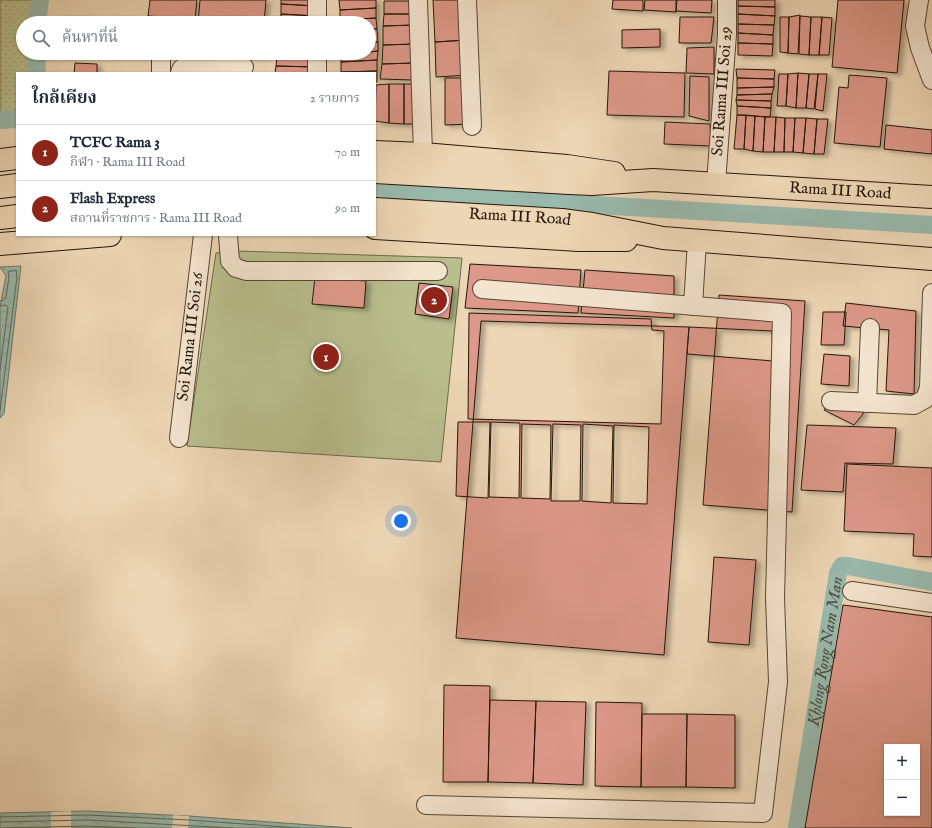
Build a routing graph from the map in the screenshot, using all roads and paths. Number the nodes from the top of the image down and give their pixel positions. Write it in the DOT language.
graph roads {
  1 [pos="317,0"];
  2 [pos="418,0"];
  3 [pos="467,0"];
  4 [pos="727,0"];
  5 [pos="919,0"];
  6 [pos="317,16"];
  7 [pos="162,60"];
  8 [pos="317,60"];
  9 [pos="244,67"];
  10 [pos="161,72"];
  11 [pos="180,72"];
  12 [pos="317,72"];
  13 [pos="932,80"];
  14 [pos="472,126"];
  15 [pos="376,152"];
  16 [pos="423,154"];
  17 [pos="16,158"];
  18 [pos="0,160"];
  19 [pos="376,172"];
  20 [pos="652,180"];
  21 [pos="716,183"];
  22 [pos="16,185"];
  23 [pos="0,187"];
  24 [pos="932,196"];
  25 [pos="376,209"];
  26 [pos="16,216"];
  27 [pos="0,218"];
  28 [pos="376,228"];
  29 [pos="98,236"];
  30 [pos="202,236"];
  31 [pos="228,236"];
  32 [pos="663,238"];
  33 [pos="697,241"];
  34 [pos="0,244"];
  35 [pos="932,259"];
  36 [pos="438,271"];
  37 [pos="482,289"];
  38 [pos="932,293"];
  39 [pos="693,306"];
  40 [pos="870,328"];
  41 [pos="831,401"];
  42 [pos="867,403"];
  43 [pos="179,438"];
  44 [pos="852,592"];
  45 [pos="932,603"];
  46 [pos="426,805"];
  1 -- 6 [label="street"];
  2 -- 16 [label="street"];
  3 -- 14 [label="street"];
  4 -- 21 [label="street, Soi Rama III Soi 29"];
  5 -- 13 [label="street"];
  7 -- 10 [label="street"];
  8 -- 12 [label="street"];
  9 -- 11 [label="street"];
  15 -- 16 [label="main road, Rama III Road"];
  16 -- 20 [label="main road, Rama III Road"];
  17 -- 18 [label="main road"];
  19 -- 20 [label="main road, Rama III Road"];
  20 -- 21 [label="main road, Rama III Road"];
  21 -- 24 [label="main road, Rama III Road"];
  22 -- 23 [label="main road"];
  25 -- 32 [label="main road, Rama III Road"];
  26 -- 27 [label="main road"];
  28 -- 32 [label="main road, Rama III Road"];
  29 -- 34 [label="main road"];
  30 -- 43 [label="street, Soi Rama III Soi 26"];
  31 -- 36 [label="street"];
  32 -- 33 [label="main road, Rama III Road"];
  33 -- 35 [label="main road, Rama III Road"];
  33 -- 39 [label="street"];
  37 -- 39 [label="street"];
  38 -- 42 [label="street"];
  39 -- 46 [label="street"];
  40 -- 42 [label="street"];
  41 -- 42 [label="street"];
  44 -- 45 [label="street"];
}
